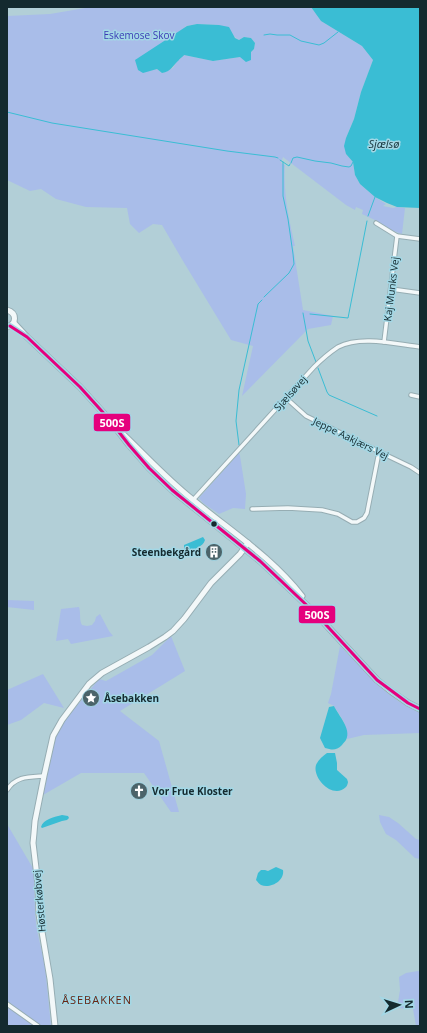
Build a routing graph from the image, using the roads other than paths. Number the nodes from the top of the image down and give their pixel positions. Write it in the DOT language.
graph roads {
  1 [pos="376,223"];
  2 [pos="397,236"];
  3 [pos="420,238"];
  4 [pos="391,289"];
  5 [pos="420,293"];
  6 [pos="7,310"];
  7 [pos="10,325"];
  8 [pos="384,342"];
  9 [pos="420,347"];
  10 [pos="410,395"];
  11 [pos="420,397"];
  12 [pos="286,398"];
  13 [pos="380,452"];
  14 [pos="420,473"];
  15 [pos="191,502"];
  16 [pos="252,509"];
  17 [pos="246,546"];
  18 [pos="420,709"];
  19 [pos="44,776"];
  20 [pos="7,790"];
  21 [pos="7,1004"];
  22 [pos="38,1026"];
  23 [pos="55,1026"];
  1 -- 2 [label="street"];
  2 -- 3 [label="street"];
  2 -- 4 [label="street, Kaj Munks Vej"];
  4 -- 5 [label="street"];
  4 -- 8 [label="street, Kaj Munks Vej"];
  6 -- 7 [label="main road"];
  7 -- 15 [label="main road"];
  8 -- 9 [label="street, Sjælsøvej"];
  8 -- 12 [label="street, Sjælsøvej"];
  10 -- 11 [label="street"];
  12 -- 13 [label="street, Jeppe Aakjærs Vej"];
  12 -- 15 [label="street, Sjælsøvej"];
  13 -- 14 [label="street, Jeppe Aakjærs Vej"];
  13 -- 16 [label="street"];
  15 -- 17 [label="main road"];
  17 -- 18 [label="main road"];
  17 -- 19 [label="main road, Høsterkøbvej"];
  19 -- 20 [label="street"];
  19 -- 23 [label="main road, Høsterkøbvej"];
  21 -- 22 [label="street"];
}
